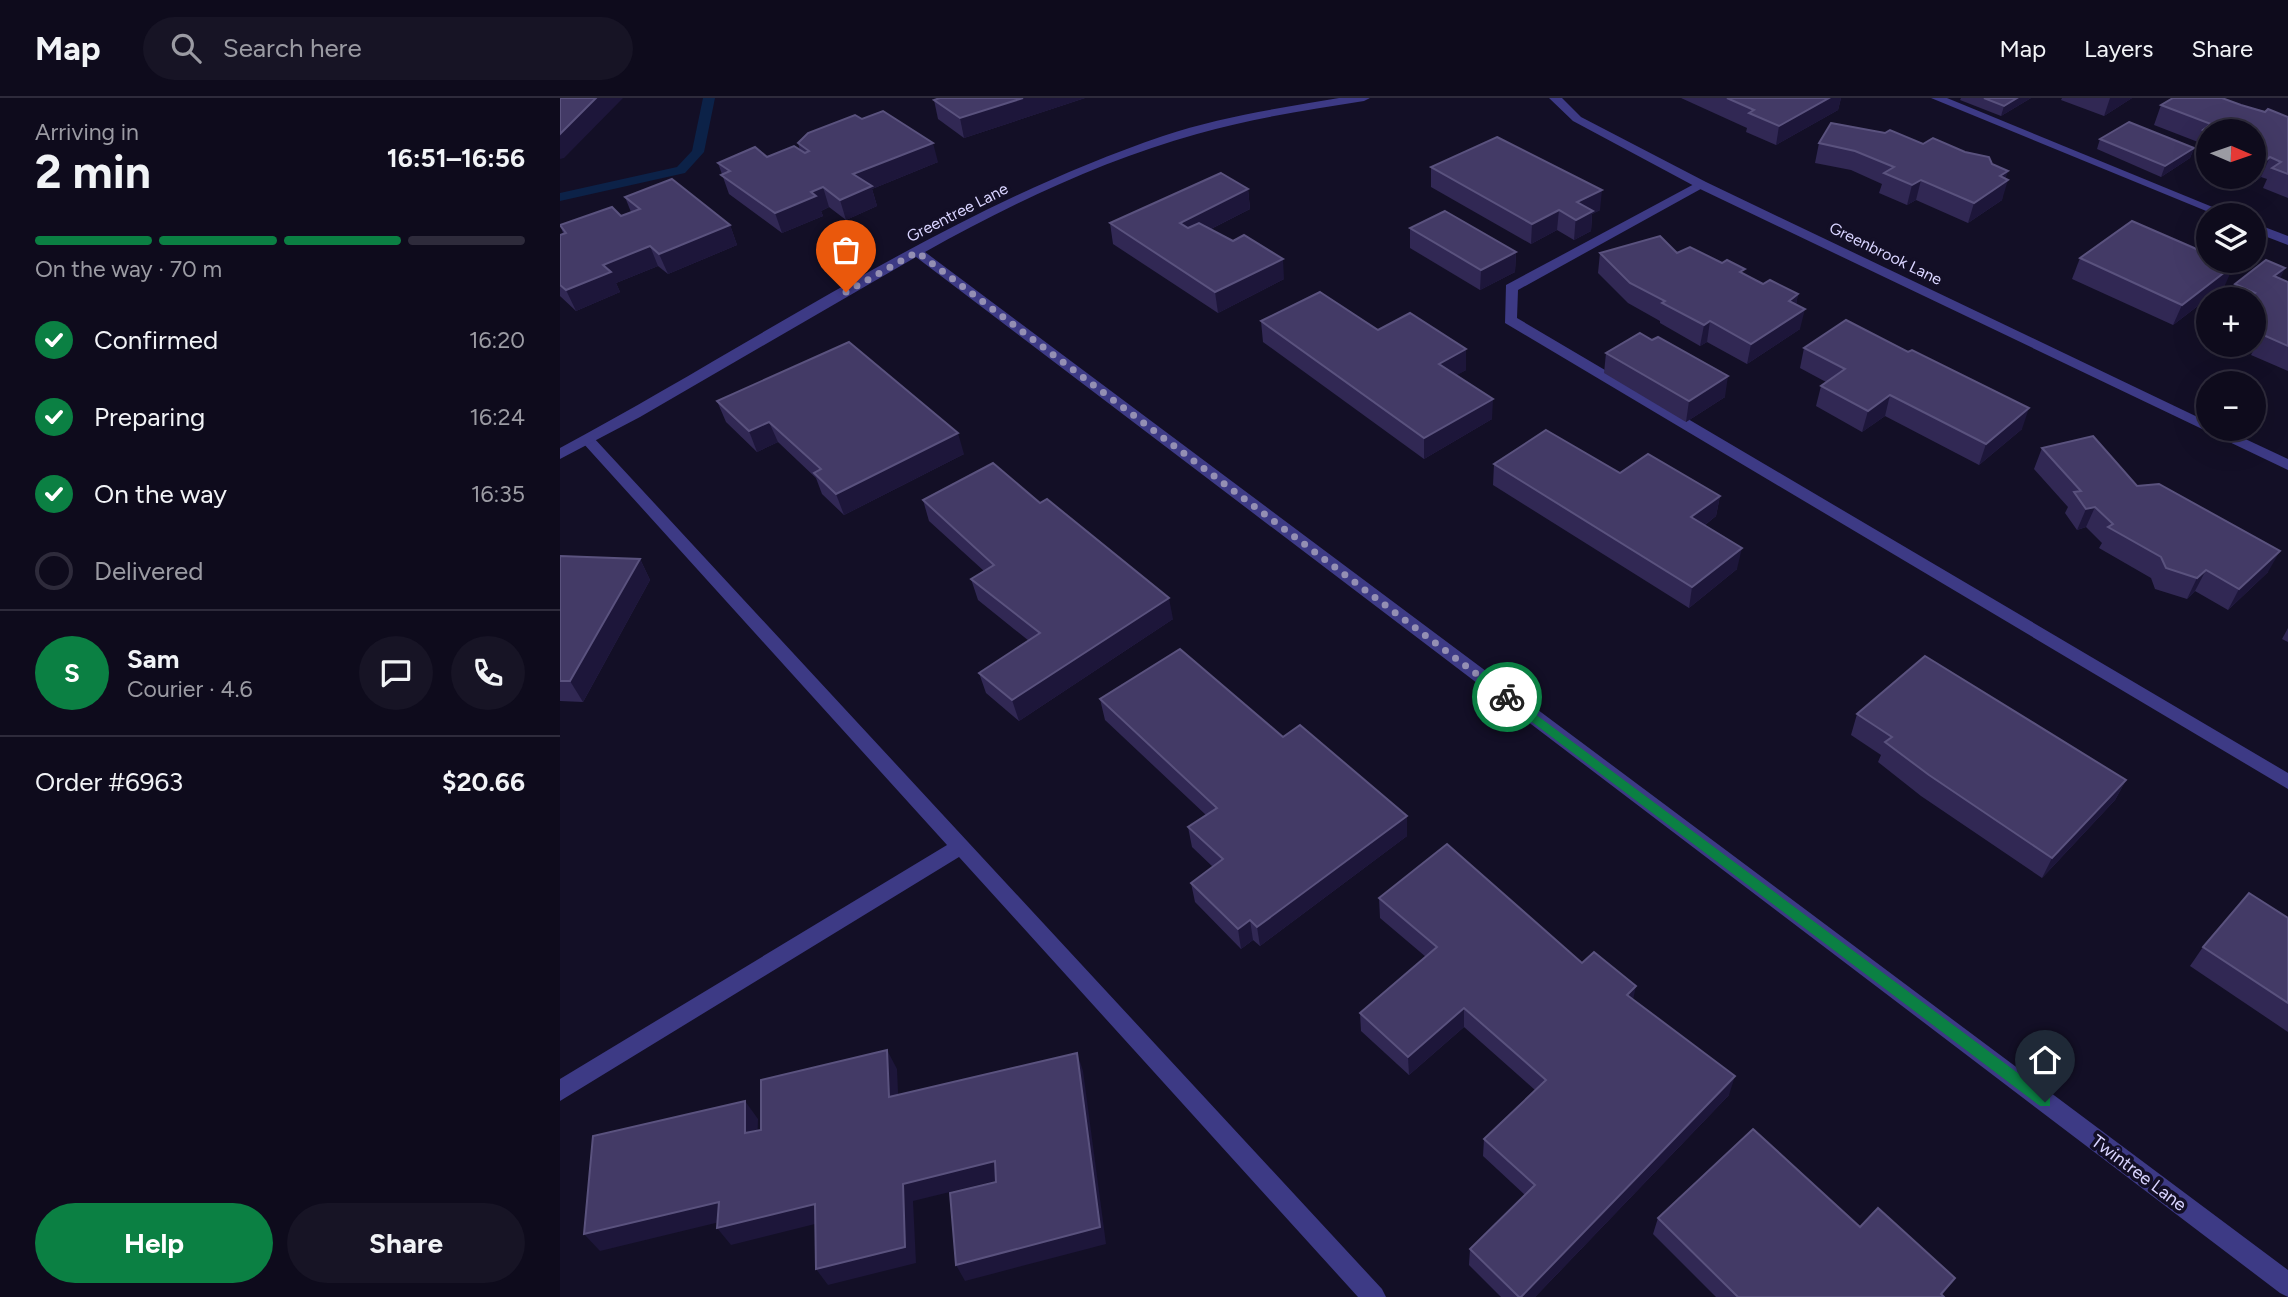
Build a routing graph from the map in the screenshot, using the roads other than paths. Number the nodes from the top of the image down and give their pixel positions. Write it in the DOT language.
graph roads {
  1 [pos="1364,98"];
  2 [pos="1555,98"];
  3 [pos="1937,98"];
  4 [pos="1702,185"];
  5 [pos="2196,203"];
  6 [pos="2266,232"];
  7 [pos="2288,241"];
  8 [pos="917,252"];
  9 [pos="2196,421"];
  10 [pos="588,440"];
  11 [pos="2237,441"];
  12 [pos="560,454"];
  13 [pos="2288,465"];
  14 [pos="2288,782"];
  15 [pos="961,846"];
  16 [pos="560,1091"];
  17 [pos="2288,1285"];
  18 [pos="1374,1297"];
  1 -- 8 [label="street, Greentree Lane"];
  2 -- 4 [label="street, Greenbrook Lane"];
  3 -- 5 [label="street"];
  4 -- 9 [label="street, Greenbrook Lane"];
  4 -- 14 [label="street"];
  6 -- 7 [label="street"];
  8 -- 10 [label="street, Greentree Lane"];
  8 -- 17 [label="street, Twintree Lane"];
  10 -- 12 [label="street, Greentree Lane"];
  10 -- 15 [label="street"];
  11 -- 13 [label="street, Greenbrook Lane"];
  15 -- 16 [label="street"];
  15 -- 18 [label="street"];
}
